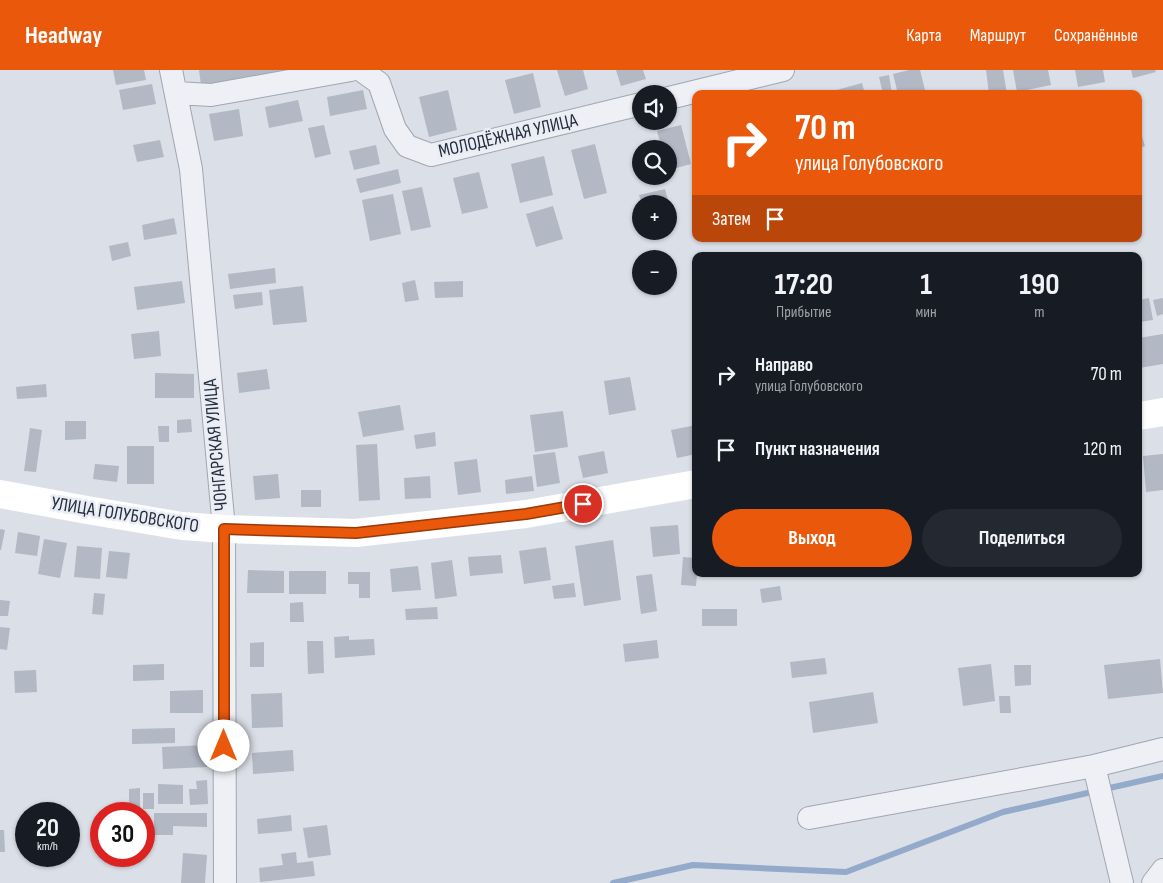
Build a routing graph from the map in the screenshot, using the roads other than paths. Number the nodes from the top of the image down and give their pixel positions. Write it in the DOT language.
graph roads {
  1 [pos="171,70"];
  2 [pos="351,70"];
  3 [pos="361,70"];
  4 [pos="783,70"];
  5 [pos="702,90"];
  6 [pos="692,92"];
  7 [pos="176,93"];
  8 [pos="677,96"];
  9 [pos="632,106"];
  10 [pos="1163,412"];
  11 [pos="1142,416"];
  12 [pos="692,485"];
  13 [pos="0,494"];
  14 [pos="224,529"];
  15 [pos="1163,750"];
  16 [pos="1094,766"];
  17 [pos="809,818"];
  18 [pos="1163,870"];
  19 [pos="225,883"];
  20 [pos="1122,883"];
  21 [pos="1153,883"];
  1 -- 7 [label="street, ЧОНГАРСКАЯ УЛИЦА"];
  2 -- 7 [label="street"];
  3 -- 9 [label="street, МОЛОДЁЖНАЯ УЛИЦА"];
  4 -- 5 [label="street"];
  6 -- 8 [label="street"];
  7 -- 14 [label="street, ЧОНГАРСКАЯ УЛИЦА"];
  10 -- 11 [label="street"];
  12 -- 14 [label="street, УЛИЦА ГОЛУБОВСКОГО"];
  13 -- 14 [label="street, УЛИЦА ГОЛУБОВСКОГО"];
  14 -- 19 [label="street, ЧОНГАРСКАЯ УЛИЦА"];
  15 -- 16 [label="street"];
  16 -- 17 [label="street"];
  16 -- 20 [label="street"];
  18 -- 21 [label="street"];
}
